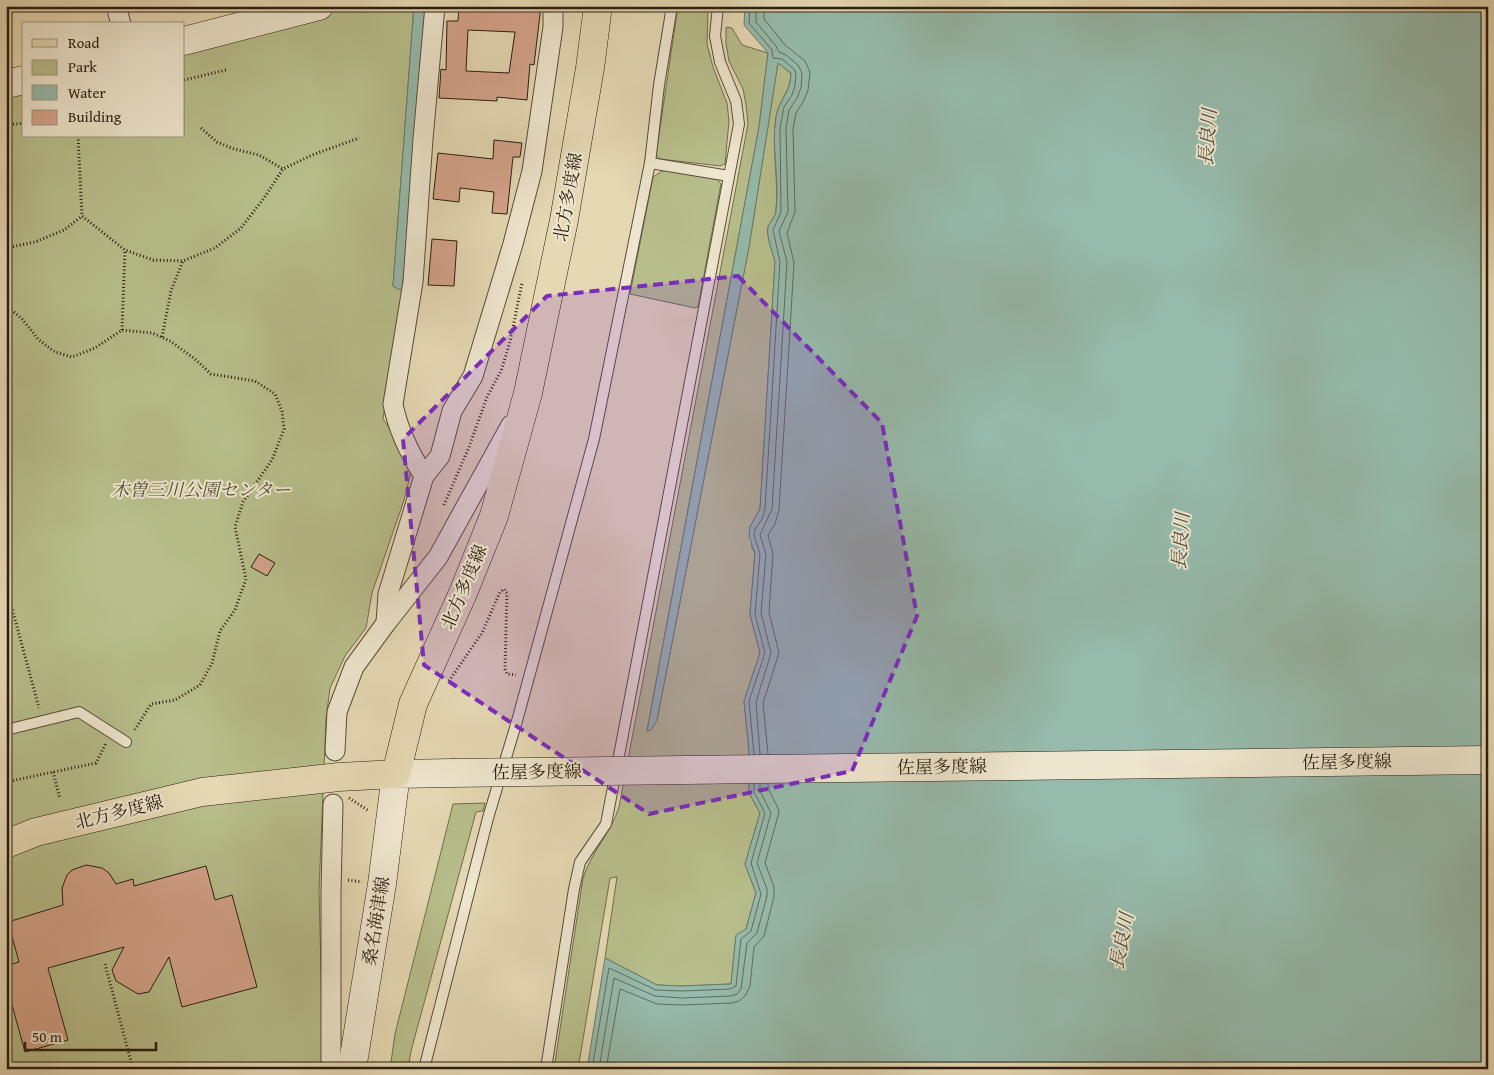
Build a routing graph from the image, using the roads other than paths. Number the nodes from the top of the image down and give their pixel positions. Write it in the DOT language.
graph roads {
  1 [pos="116,6"];
  2 [pos="319,6"];
  3 [pos="435,6"];
  4 [pos="553,6"];
  5 [pos="598,6"];
  6 [pos="672,6"];
  7 [pos="718,6"];
  8 [pos="120,22"];
  9 [pos="185,41"];
  10 [pos="22,80"];
  11 [pos="6,84"];
  12 [pos="650,162"];
  13 [pos="729,176"];
  14 [pos="528,393"];
  15 [pos="424,476"];
  16 [pos="386,623"];
  17 [pos="6,730"];
  18 [pos="126,742"];
  19 [pos="335,751"];
  20 [pos="1488,760"];
  21 [pos="396,774"];
  22 [pos="340,800"];
  23 [pos="6,844"];
  24 [pos="331,1069"];
  25 [pos="352,1069"];
  26 [pos="424,1069"];
  27 [pos="546,1069"];
  1 -- 8 [label="street"];
  2 -- 9 [label="main road"];
  3 -- 15 [label="street"];
  4 -- 15 [label="street"];
  5 -- 14 [label="main road, 北方多度線"];
  6 -- 12 [label="lane"];
  7 -- 13 [label="lane"];
  10 -- 11 [label="main road"];
  12 -- 13 [label="lane"];
  12 -- 26 [label="lane"];
  13 -- 27 [label="lane"];
  14 -- 16 [label="street"];
  14 -- 21 [label="main road, 北方多度線"];
  15 -- 16 [label="street"];
  16 -- 19 [label="street"];
  17 -- 18 [label="lane"];
  20 -- 21 [label="main road, 佐屋多度線, bridge"];
  21 -- 23 [label="main road, 北方多度線"];
  21 -- 25 [label="main road, 桑名海津線"];
  22 -- 24 [label="street"];
}
